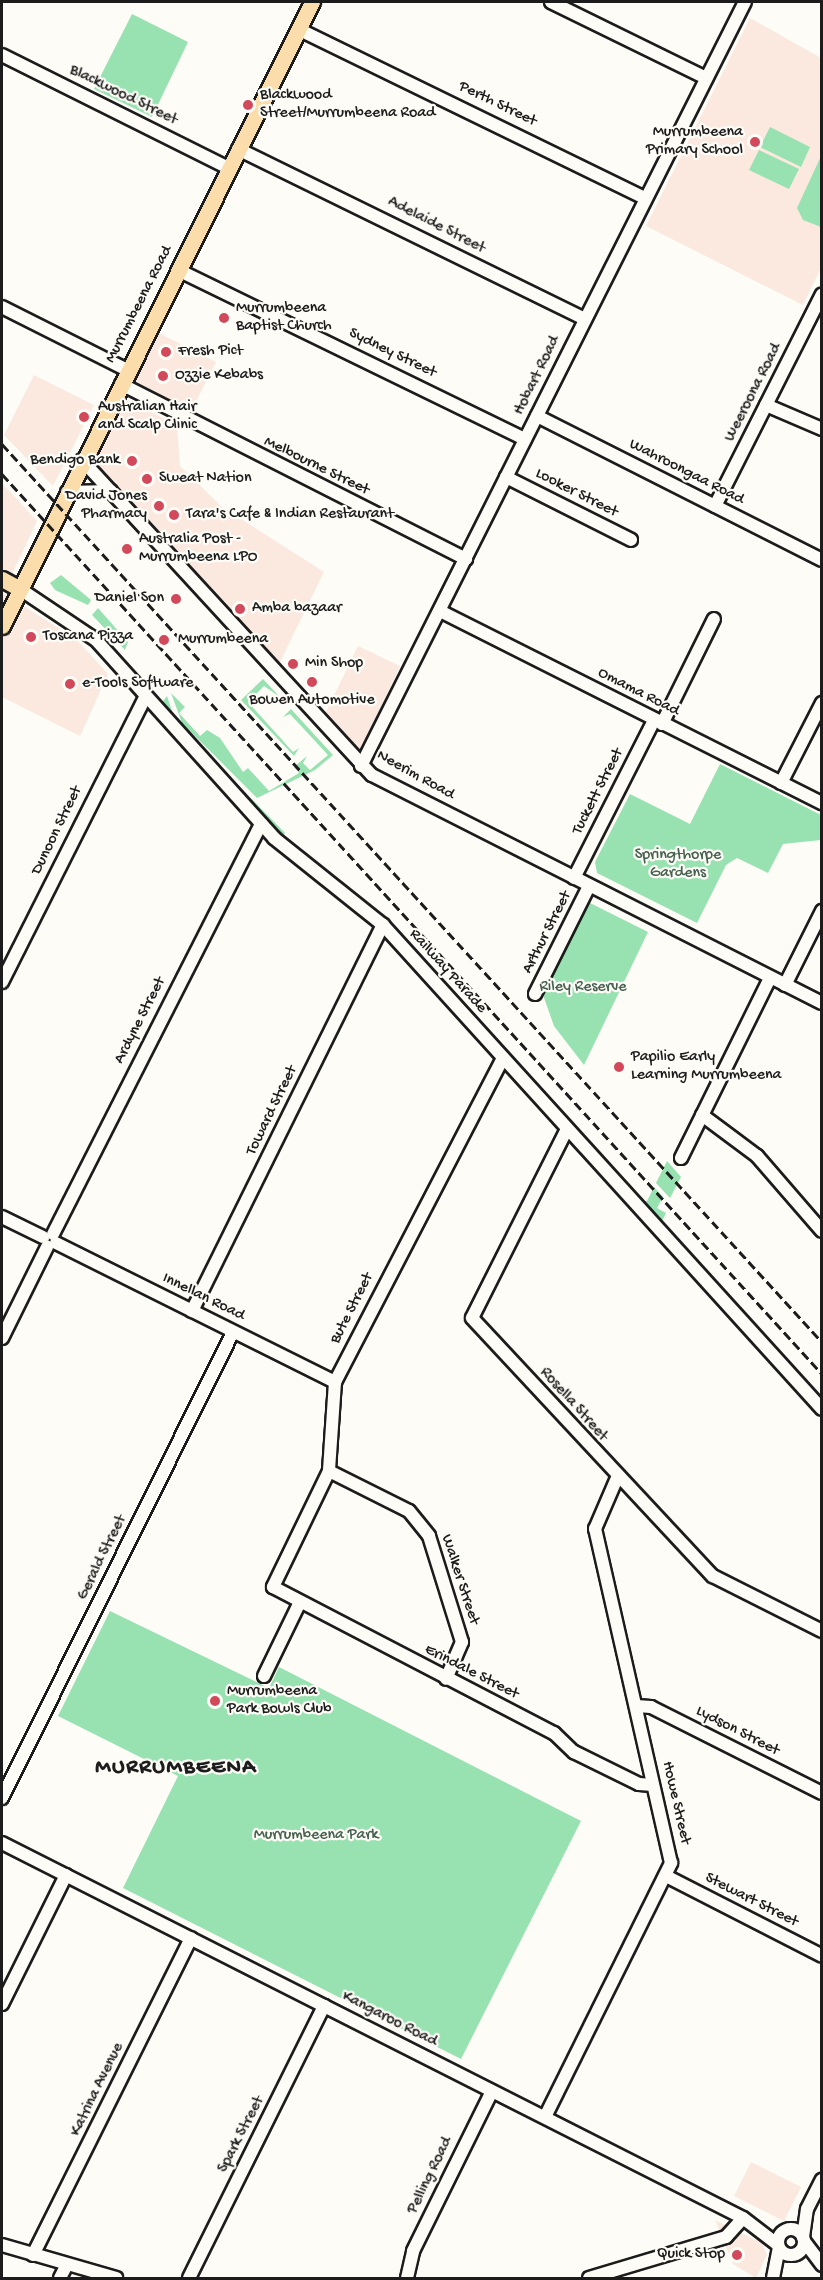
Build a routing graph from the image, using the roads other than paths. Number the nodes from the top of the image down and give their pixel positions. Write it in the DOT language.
graph roads {
  1 [pos="312,2"];
  2 [pos="551,2"];
  3 [pos="744,2"];
  4 [pos="299,25"];
  5 [pos="2,55"];
  6 [pos="706,78"];
  7 [pos="240,146"];
  8 [pos="229,168"];
  9 [pos="645,198"];
  10 [pos="179,266"];
  11 [pos="822,294"];
  12 [pos="2,307"];
  13 [pos="585,318"];
  14 [pos="122,382"];
  15 [pos="766,405"];
  16 [pos="537,416"];
  17 [pos="822,429"];
  18 [pos="525,439"];
  19 [pos="82,460"];
  20 [pos="506,477"];
  21 [pos="111,491"];
  22 [pos="67,492"];
  23 [pos="715,506"];
  24 [pos="631,540"];
  25 [pos="466,559"];
  26 [pos="822,560"];
  27 [pos="2,579"];
  28 [pos="20,589"];
  29 [pos="440,611"];
  30 [pos="714,619"];
  31 [pos="2,626"];
  32 [pos="146,696"];
  33 [pos="822,703"];
  34 [pos="658,722"];
  35 [pos="361,766"];
  36 [pos="781,783"];
  37 [pos="822,803"];
  38 [pos="261,824"];
  39 [pos="574,878"];
  40 [pos="590,886"];
  41 [pos="822,911"];
  42 [pos="383,925"];
  43 [pos="770,978"];
  44 [pos="2,982"];
  45 [pos="785,985"];
  46 [pos="535,994"];
  47 [pos="822,1004"];
  48 [pos="503,1058"];
  49 [pos="702,1115"];
  50 [pos="566,1131"];
  51 [pos="681,1158"];
  52 [pos="2,1216"];
  53 [pos="822,1231"];
  54 [pos="50,1240"];
  55 [pos="192,1311"];
  56 [pos="233,1332"];
  57 [pos="2,1338"];
  58 [pos="335,1382"];
  59 [pos="822,1409"];
  60 [pos="329,1471"];
  61 [pos="617,1478"];
  62 [pos="273,1587"];
  63 [pos="299,1604"];
  64 [pos="822,1631"];
  65 [pos="264,1676"];
  66 [pos="446,1679"];
  67 [pos="636,1706"];
  68 [pos="653,1785"];
  69 [pos="822,1793"];
  70 [pos="2,1798"];
  71 [pos="2,1843"];
  72 [pos="66,1875"];
  73 [pos="666,1876"];
  74 [pos="190,1938"];
  75 [pos="822,1956"];
  76 [pos="2,2004"];
  77 [pos="324,2006"];
  78 [pos="492,2091"];
  79 [pos="545,2117"];
  80 [pos="822,2180"];
  81 [pos="807,2209"];
  82 [pos="743,2218"];
  83 [pos="761,2227"];
  84 [pos="786,2230"];
  85 [pos="803,2239"];
  86 [pos="2,2244"];
  87 [pos="778,2246"];
  88 [pos="33,2255"];
  89 [pos="794,2255"];
  90 [pos="66,2266"];
  91 [pos="822,2266"];
  92 [pos="60,2278"];
  93 [pos="116,2278"];
  94 [pos="189,2278"];
  95 [pos="407,2278"];
  96 [pos="589,2278"];
  97 [pos="774,2278"];
  1 -- 4 [label="main road, Murrumbeena Road"];
  2 -- 6 [label="street"];
  3 -- 6 [label="street, Hobart Road"];
  4 -- 7 [label="main road, Murrumbeena Road"];
  4 -- 9 [label="street, Perth Street"];
  5 -- 8 [label="street, Blackwood Street"];
  6 -- 9 [label="street, Hobart Road"];
  7 -- 8 [label="main road, Murrumbeena Road"];
  7 -- 13 [label="street, Adelaide Street"];
  8 -- 10 [label="main road, Murrumbeena Road"];
  9 -- 13 [label="street, Hobart Road"];
  10 -- 14 [label="main road, Murrumbeena Road"];
  10 -- 18 [label="street, Sydney Street"];
  11 -- 15 [label="street, Weeroona Road"];
  12 -- 14 [label="street, Melbourne Street"];
  13 -- 16 [label="street, Hobart Road"];
  14 -- 19 [label="main road, Murrumbeena Road"];
  14 -- 25 [label="street, Melbourne Street"];
  15 -- 17 [label="street"];
  15 -- 23 [label="street, Weeroona Road"];
  16 -- 18 [label="street, Hobart Road"];
  16 -- 23 [label="street, Wahroongaa Road"];
  18 -- 20 [label="street, Hobart Road"];
  19 -- 21 [label="street, Neerim Road"];
  19 -- 22 [label="main road, Murrumbeena Road"];
  20 -- 24 [label="street, Looker Street"];
  20 -- 25 [label="street, Hobart Road"];
  21 -- 22 [label="street"];
  21 -- 35 [label="street, Neerim Road"];
  22 -- 28 [label="main road, Murrumbeena Road"];
  23 -- 26 [label="street, Wahroongaa Road"];
  25 -- 29 [label="street, Hobart Road"];
  27 -- 28 [label="main road"];
  28 -- 31 [label="main road, Murrumbeena Road"];
  28 -- 32 [label="street, Railway Parade"];
  29 -- 34 [label="street, Omama Road"];
  29 -- 35 [label="street, Hobart Road"];
  30 -- 34 [label="street, Tuckett Street"];
  32 -- 38 [label="street, Railway Parade"];
  32 -- 44 [label="street, Dunoon Street"];
  33 -- 36 [label="street"];
  34 -- 36 [label="street, Omama Road"];
  34 -- 39 [label="street, Tuckett Street"];
  35 -- 39 [label="street, Neerim Road"];
  36 -- 37 [label="street, Omama Road"];
  38 -- 42 [label="street, Railway Parade"];
  38 -- 54 [label="street, Ardyne Street"];
  39 -- 40 [label="street, Neerim Road"];
  40 -- 43 [label="street, Neerim Road"];
  40 -- 46 [label="street, Arthur Street"];
  41 -- 45 [label="street"];
  42 -- 48 [label="street, Railway Parade"];
  42 -- 55 [label="street, Toward Street"];
  43 -- 45 [label="street, Neerim Road"];
  43 -- 49 [label="street"];
  45 -- 47 [label="street, Neerim Road"];
  48 -- 50 [label="street, Railway Parade"];
  48 -- 58 [label="street, Bute Street"];
  49 -- 51 [label="street"];
  49 -- 53 [label="street"];
  50 -- 59 [label="street, Railway Parade"];
  50 -- 61 [label="street, Rosella Street"];
  52 -- 54 [label="street, Innellan Road"];
  54 -- 55 [label="street, Innellan Road"];
  54 -- 57 [label="street, Ardyne Street"];
  55 -- 56 [label="street, Innellan Road"];
  56 -- 58 [label="street, Innellan Road"];
  56 -- 70 [label="street, Gerald Street"];
  58 -- 60 [label="street, Bute Street"];
  60 -- 62 [label="street, Bute Street"];
  60 -- 66 [label="street, Walker Street"];
  61 -- 64 [label="street, Rosella Street"];
  61 -- 67 [label="street, Howe Street"];
  62 -- 63 [label="street, Erindale Street"];
  63 -- 65 [label="street"];
  63 -- 66 [label="street, Erindale Street"];
  66 -- 68 [label="street, Erindale Street"];
  67 -- 68 [label="street, Howe Street"];
  67 -- 69 [label="street, Lydson Street"];
  68 -- 73 [label="street, Howe Street"];
  71 -- 72 [label="street, Kangaroo Road"];
  72 -- 74 [label="street, Kangaroo Road"];
  72 -- 76 [label="street"];
  73 -- 75 [label="street, Stewart Street"];
  73 -- 79 [label="street, Howe Street"];
  74 -- 77 [label="street, Kangaroo Road"];
  74 -- 88 [label="street, Katrina Avenue"];
  77 -- 78 [label="street, Kangaroo Road"];
  77 -- 94 [label="street, Spark Street"];
  78 -- 79 [label="street, Kangaroo Road"];
  78 -- 95 [label="street, Pelling Road"];
  79 -- 82 [label="street, Kangaroo Road"];
  80 -- 81 [label="street"];
  81 -- 84 [label="street"];
  81 -- 85 [label="street"];
  82 -- 83 [label="street, Kangaroo Road"];
  82 -- 96 [label="street"];
  83 -- 84 [label="street, Kangaroo Road"];
  83 -- 87 [label="street, Kangaroo Road"];
  84 -- 85 [label="street, Kangaroo Road"];
  84 -- 87 [label="street"];
  85 -- 89 [label="street"];
  85 -- 91 [label="street"];
  86 -- 88 [label="street"];
  87 -- 89 [label="street"];
  87 -- 97 [label="street"];
  88 -- 90 [label="street"];
  89 -- 91 [label="street"];
  89 -- 97 [label="street"];
  90 -- 92 [label="street"];
  90 -- 93 [label="street"];
}
